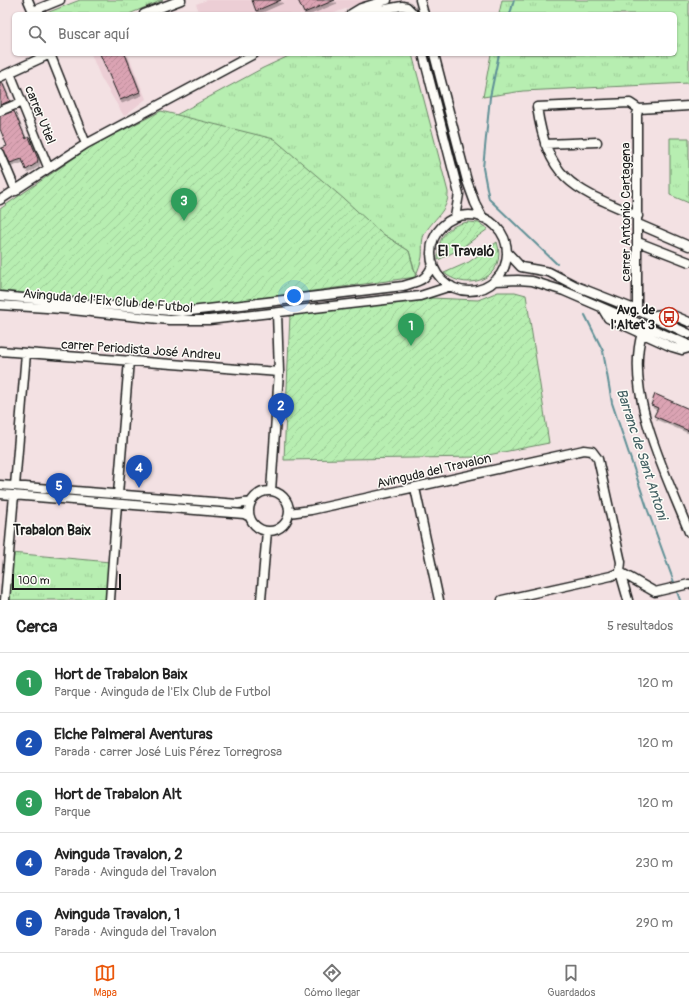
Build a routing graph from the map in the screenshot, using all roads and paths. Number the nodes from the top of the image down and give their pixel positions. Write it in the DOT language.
graph roads {
  1 [pos="28,0"];
  2 [pos="60,0"];
  3 [pos="181,0"];
  4 [pos="387,0"];
  5 [pos="410,0"];
  6 [pos="420,0"];
  7 [pos="33,12"];
  8 [pos="149,12"];
  9 [pos="355,12"];
  10 [pos="370,12"];
  11 [pos="412,12"];
  12 [pos="413,12"];
  13 [pos="423,12"];
  14 [pos="46,56"];
  15 [pos="51,56"];
  16 [pos="250,56"];
  17 [pos="424,56"];
  18 [pos="435,56"];
  19 [pos="10,73"];
  20 [pos="0,77"];
  21 [pos="22,102"];
  22 [pos="689,106"];
  23 [pos="0,111"];
  24 [pos="638,111"];
  25 [pos="597,142"];
  26 [pos="86,144"];
  27 [pos="545,144"];
  28 [pos="0,153"];
  29 [pos="48,167"];
  30 [pos="16,191"];
  31 [pos="0,200"];
  32 [pos="455,217"];
  33 [pos="483,218"];
  34 [pos="638,220"];
  35 [pos="665,235"];
  36 [pos="638,242"];
  37 [pos="689,246"];
  38 [pos="658,249"];
  39 [pos="507,252"];
  40 [pos="689,262"];
  41 [pos="433,264"];
  42 [pos="494,281"];
  43 [pos="451,286"];
  44 [pos="0,296"];
  45 [pos="0,305"];
  46 [pos="637,310"];
  47 [pos="277,313"];
  48 [pos="650,316"];
  49 [pos="689,322"];
  50 [pos="642,329"];
  51 [pos="689,334"];
  52 [pos="689,347"];
  53 [pos="0,351"];
  54 [pos="26,353"];
  55 [pos="129,360"];
  56 [pos="280,372"];
  57 [pos="0,485"];
  58 [pos="15,486"];
  59 [pos="415,488"];
  60 [pos="270,491"];
  61 [pos="0,494"];
  62 [pos="118,494"];
  63 [pos="14,495"];
  64 [pos="251,502"];
  65 [pos="117,504"];
  66 [pos="289,513"];
  67 [pos="250,517"];
  68 [pos="267,531"];
  69 [pos="689,532"];
  70 [pos="620,572"];
  71 [pos="689,584"];
  72 [pos="5,600"];
  73 [pos="110,600"];
  74 [pos="261,600"];
  75 [pos="439,600"];
  76 [pos="502,600"];
  77 [pos="628,600"];
  1 -- 7 [label="street"];
  2 -- 7 [label="street"];
  3 -- 8 [label="street"];
  4 -- 9 [label="street"];
  5 -- 12 [label="street"];
  6 -- 13 [label="street"];
  10 -- 11 [label="street"];
  14 -- 19 [label="street"];
  15 -- 26 [label="street"];
  16 -- 26 [label="street"];
  17 -- 32 [label="street"];
  18 -- 33 [label="street"];
  19 -- 20 [label="street"];
  19 -- 21 [label="street, carrer Utiel"];
  21 -- 23 [label="street"];
  21 -- 29 [label="street, carrer Utiel"];
  22 -- 24 [label="street"];
  24 -- 27 [label="street"];
  24 -- 34 [label="street, carrer Antonio Cartagena"];
  25 -- 27 [label="street"];
  26 -- 29 [label="street"];
  27 -- 34 [label="street"];
  28 -- 30 [label="street"];
  29 -- 30 [label="street"];
  30 -- 31 [label="street"];
  32 -- 33 [label="street"];
  32 -- 41 [label="street"];
  33 -- 39 [label="street"];
  34 -- 35 [label="street"];
  34 -- 36 [label="street, carrer Antonio Cartagena"];
  35 -- 37 [label="street"];
  35 -- 38 [label="street"];
  36 -- 38 [label="street"];
  36 -- 46 [label="street, carrer Antonio Cartagena"];
  38 -- 40 [label="street"];
  39 -- 42 [label="street"];
  39 -- 46 [label="street"];
  41 -- 43 [label="street"];
  41 -- 44 [label="street, Avinguda de l'Elx Club de Futbol"];
  42 -- 43 [label="street"];
  42 -- 50 [label="street"];
  43 -- 47 [label="street, Avinguda de l'Elx Club de Futbol"];
  45 -- 47 [label="street, Avinguda de l'Elx Club de Futbol"];
  46 -- 48 [label="street"];
  47 -- 56 [label="street"];
  48 -- 49 [label="street"];
  48 -- 51 [label="street"];
  50 -- 52 [label="street"];
  50 -- 69 [label="street"];
  53 -- 54 [label="street, carrer Periodista José Andreu"];
  54 -- 55 [label="street, carrer Periodista José Andreu"];
  54 -- 58 [label="street"];
  55 -- 56 [label="street, carrer Periodista José Andreu"];
  55 -- 62 [label="street"];
  56 -- 60 [label="street"];
  57 -- 58 [label="street"];
  58 -- 62 [label="street"];
  59 -- 66 [label="street, Avinguda del Travalon"];
  59 -- 70 [label="street, Avinguda del Travalon"];
  59 -- 75 [label="street"];
  60 -- 64 [label="street"];
  60 -- 66 [label="street"];
  61 -- 63 [label="street"];
  62 -- 64 [label="street"];
  63 -- 65 [label="street"];
  63 -- 72 [label="street"];
  64 -- 67 [label="street"];
  65 -- 67 [label="street"];
  65 -- 73 [label="street"];
  66 -- 68 [label="street"];
  67 -- 68 [label="street"];
  68 -- 74 [label="street"];
  70 -- 71 [label="street"];
  70 -- 76 [label="street"];
  70 -- 77 [label="street"];
}
